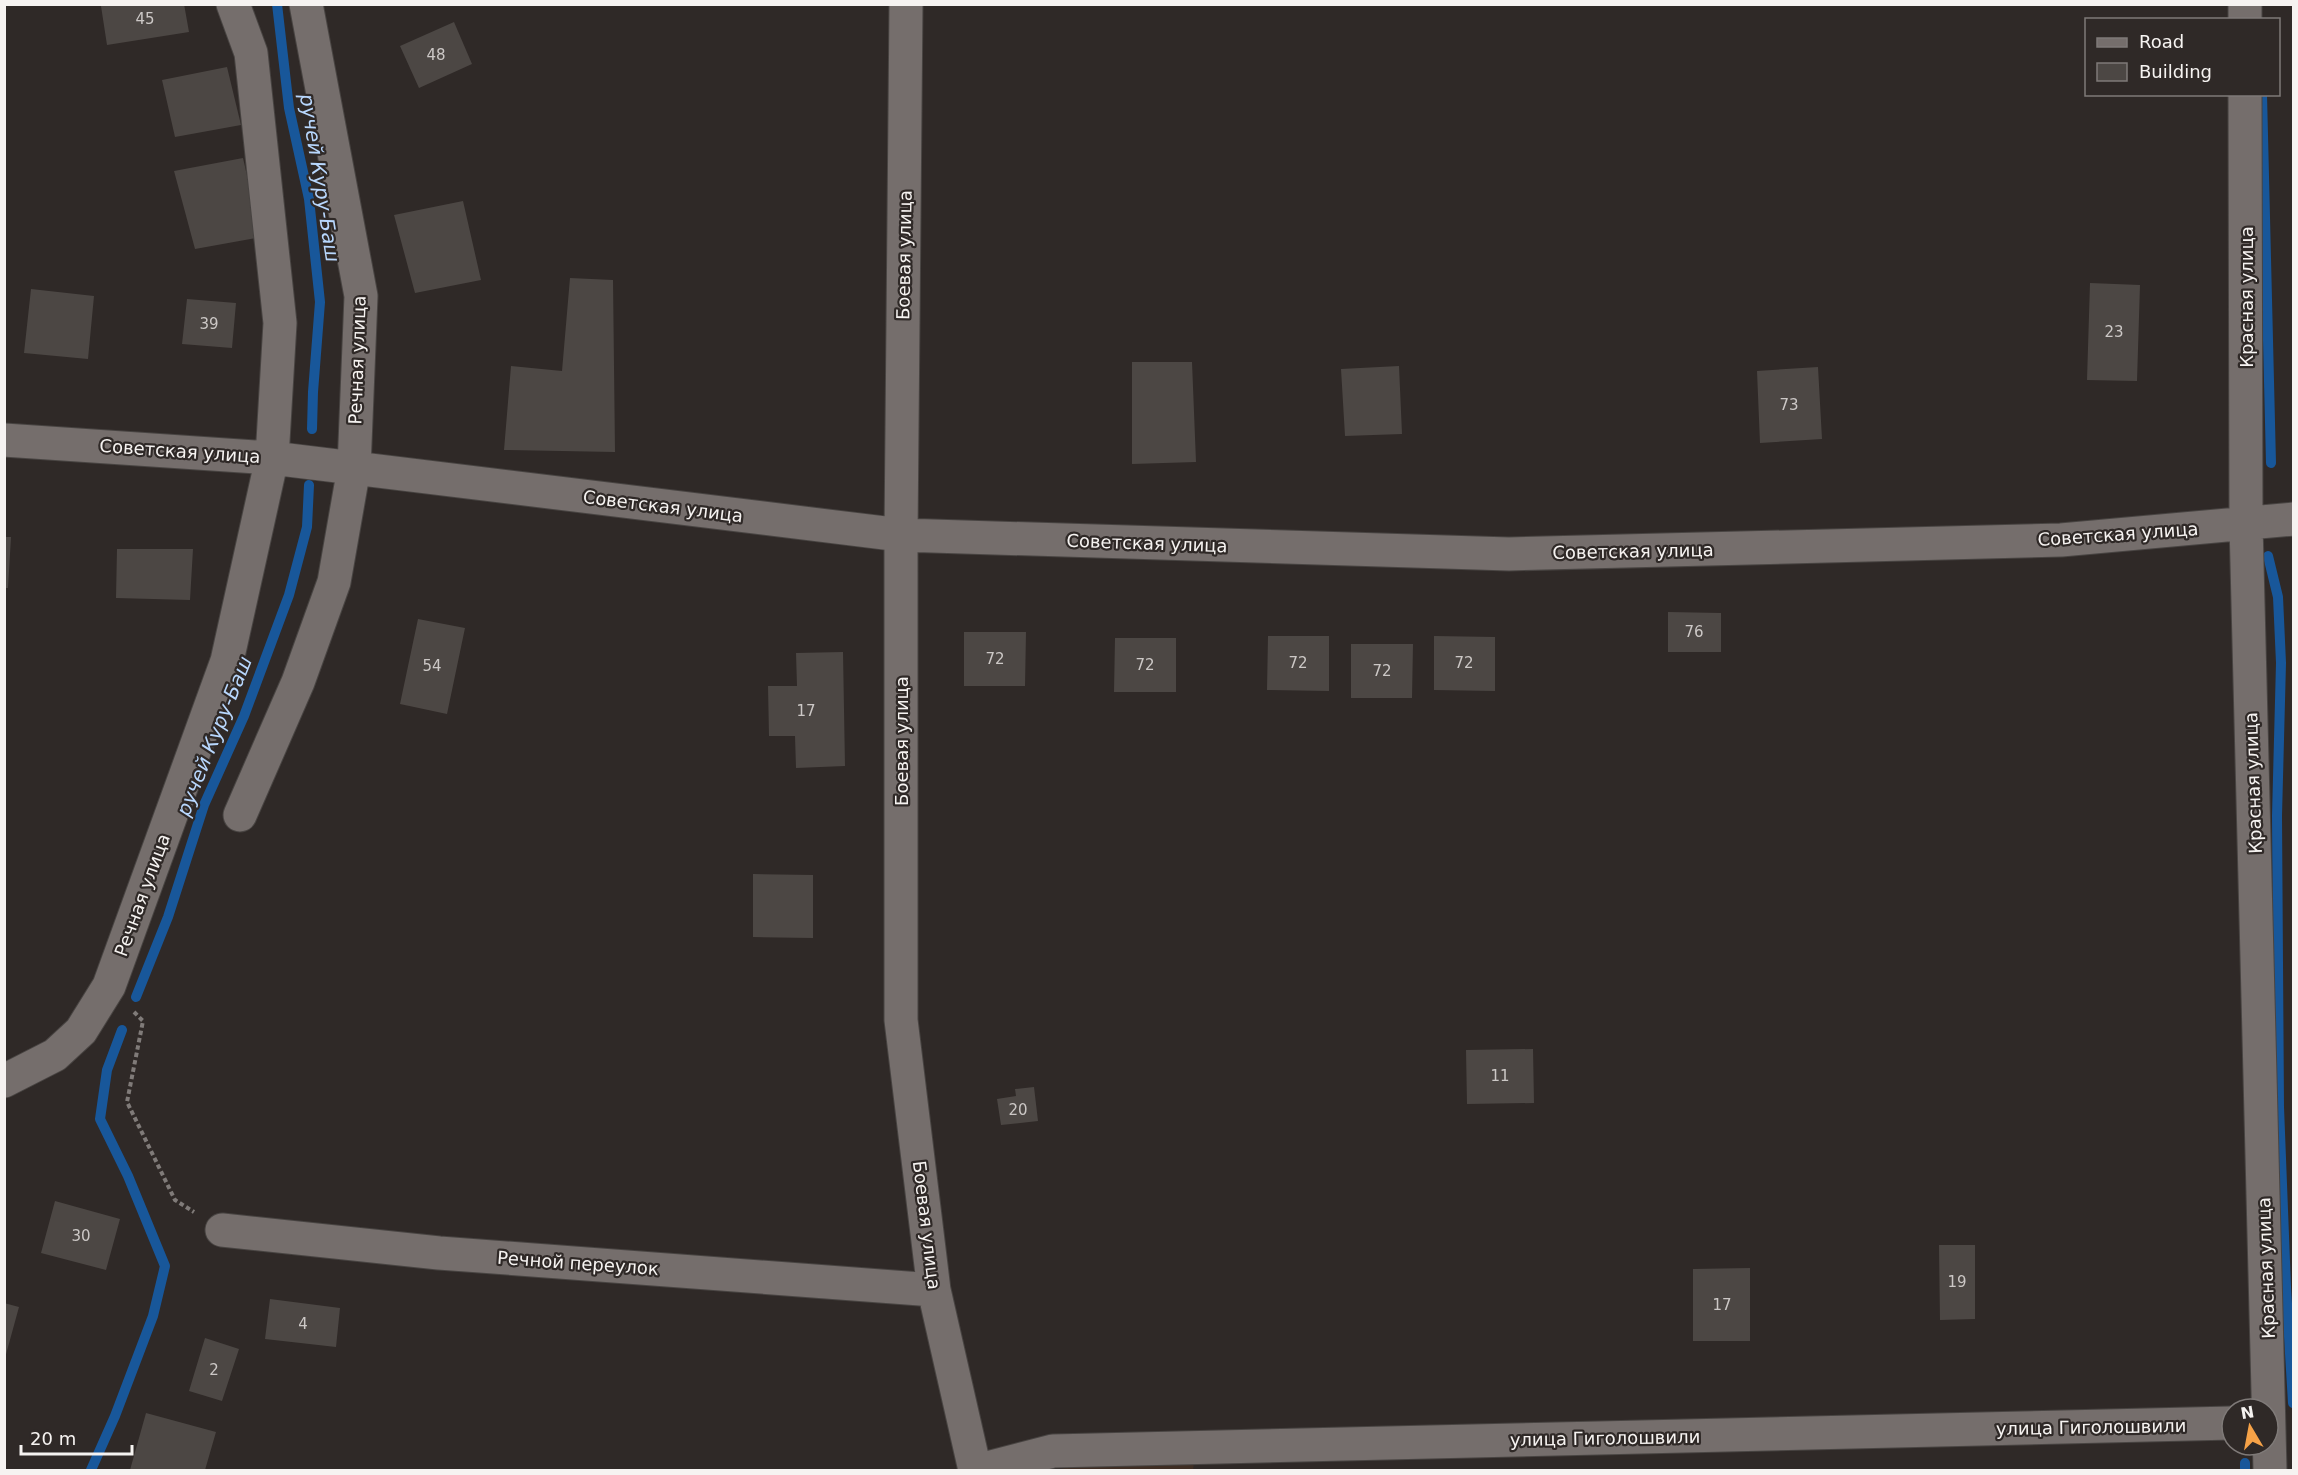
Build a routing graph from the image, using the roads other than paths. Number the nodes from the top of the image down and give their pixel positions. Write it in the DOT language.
graph roads {
  1 [pos="233,4"];
  2 [pos="306,4"];
  3 [pos="906,4"];
  4 [pos="2246,96"];
  5 [pos="4,440"];
  6 [pos="272,458"];
  7 [pos="354,468"];
  8 [pos="2294,519"];
  9 [pos="2246,524"];
  10 [pos="901,535"];
  11 [pos="240,815"];
  12 [pos="4,1081"];
  13 [pos="222,1230"];
  14 [pos="934,1290"];
  15 [pos="2276,1397"];
  16 [pos="2220,1424"];
  17 [pos="975,1470"];
  18 [pos="980,1470"];
  1 -- 6 [label="street, Речная улица"];
  2 -- 7 [label="street, Речная улица"];
  3 -- 10 [label="street, Боевая улица"];
  4 -- 9 [label="street, Красная улица"];
  5 -- 6 [label="street, Советская улица"];
  6 -- 7 [label="street, Советская улица"];
  6 -- 12 [label="street, Речная улица"];
  7 -- 10 [label="street, Советская улица"];
  7 -- 11 [label="street, Речная улица"];
  8 -- 9 [label="street, Советская улица"];
  9 -- 10 [label="street, Советская улица"];
  9 -- 15 [label="street, Красная улица"];
  10 -- 14 [label="street, Боевая улица"];
  13 -- 14 [label="street, Речной переулок"];
  14 -- 17 [label="street, Боевая улица"];
  16 -- 18 [label="street, улица Гиголошвили"];
}
